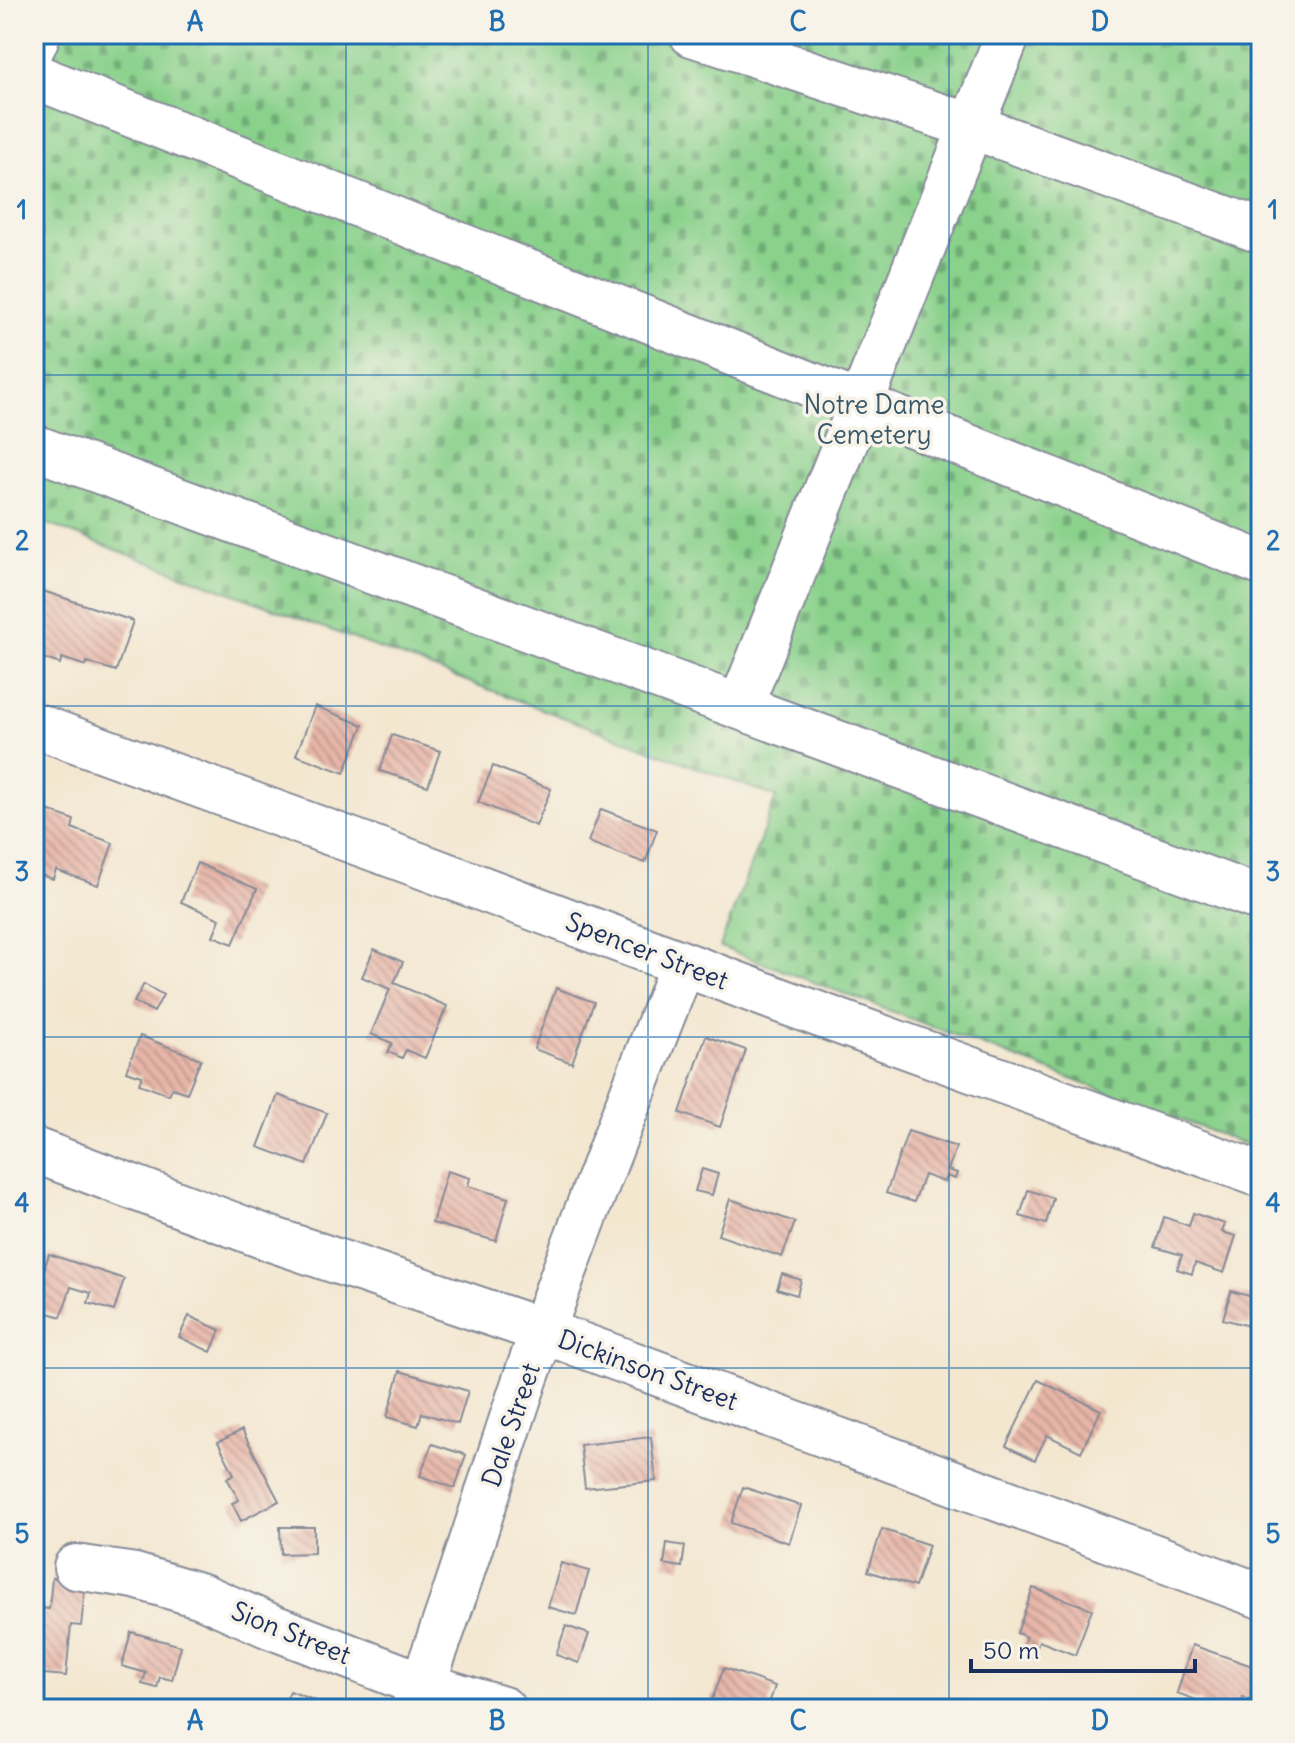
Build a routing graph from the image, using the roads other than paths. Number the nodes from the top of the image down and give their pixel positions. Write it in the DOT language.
graph roads {
  1 [pos="38,34"];
  2 [pos="692,34"];
  3 [pos="1008,34"];
  4 [pos="34,44"];
  5 [pos="34,76"];
  6 [pos="971,126"];
  7 [pos="1261,231"];
  8 [pos="861,404"];
  9 [pos="34,447"];
  10 [pos="1261,563"];
  11 [pos="740,707"];
  12 [pos="34,725"];
  13 [pos="1261,899"];
  14 [pos="683,964"];
  15 [pos="34,1150"];
  16 [pos="1261,1175"];
  17 [pos="543,1331"];
  18 [pos="76,1567"];
  19 [pos="1261,1596"];
  20 [pos="418,1697"];
  21 [pos="503,1709"];
  1 -- 4 [label="street"];
  2 -- 6 [label="street"];
  3 -- 6 [label="street"];
  5 -- 8 [label="street"];
  6 -- 7 [label="street"];
  6 -- 8 [label="street"];
  8 -- 10 [label="street"];
  8 -- 11 [label="street"];
  9 -- 11 [label="street"];
  11 -- 13 [label="street"];
  12 -- 14 [label="street, Spencer Street"];
  14 -- 16 [label="street, Spencer Street"];
  14 -- 17 [label="street, Dale Street"];
  15 -- 17 [label="street, Dickinson Street"];
  17 -- 19 [label="street, Dickinson Street"];
  17 -- 20 [label="street, Dale Street"];
  18 -- 20 [label="street, Sion Street"];
  20 -- 21 [label="street, Sion Street"];
}
